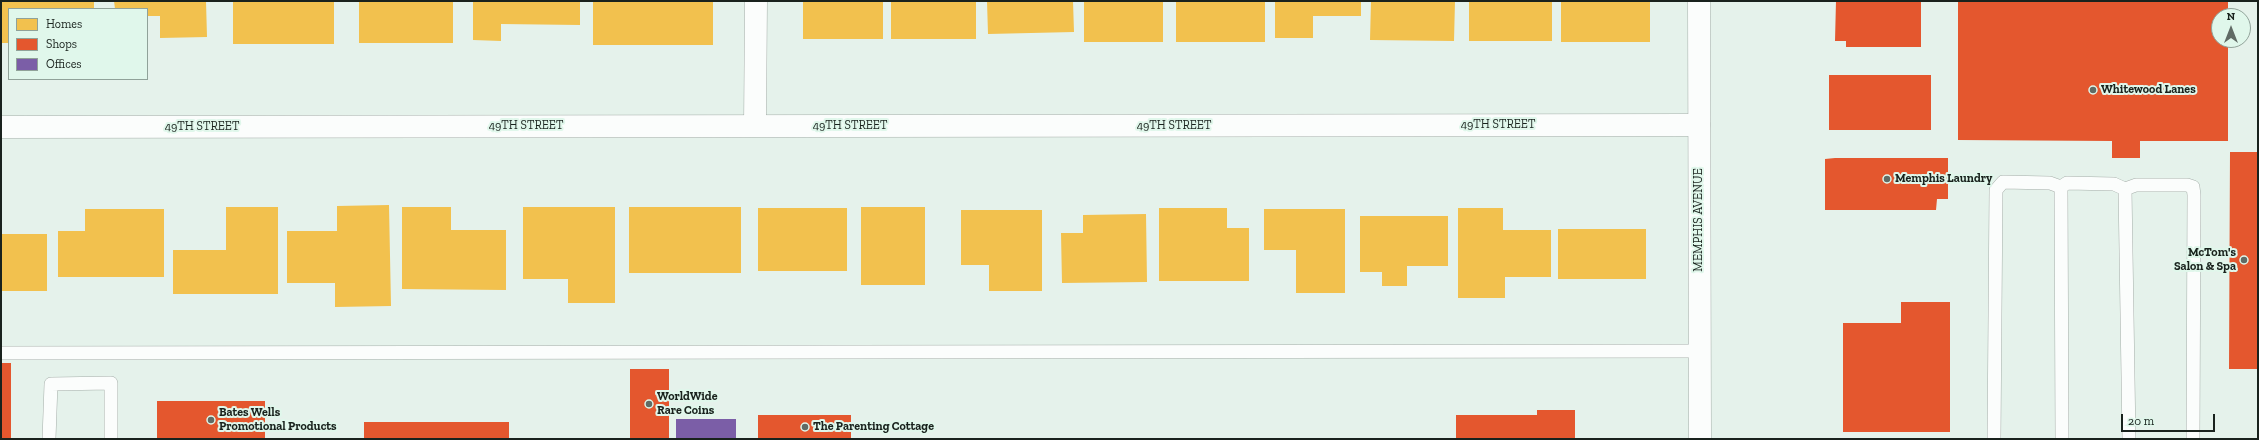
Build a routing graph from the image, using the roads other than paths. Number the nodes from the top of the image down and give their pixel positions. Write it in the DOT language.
graph roads {
  1 [pos="756,1"];
  2 [pos="1699,1"];
  3 [pos="1699,125"];
  4 [pos="756,126"];
  5 [pos="1,127"];
  6 [pos="2060,188"];
  7 [pos="2125,188"];
  8 [pos="1699,351"];
  9 [pos="1,353"];
  10 [pos="49,439"];
  11 [pos="111,439"];
  12 [pos="1700,439"];
  13 [pos="1994,439"];
  14 [pos="2062,439"];
  15 [pos="2129,439"];
  16 [pos="2193,439"];
  1 -- 4 [label="street"];
  2 -- 3 [label="street, MEMPHIS AVENUE"];
  3 -- 4 [label="street, 49TH STREET"];
  3 -- 8 [label="street, MEMPHIS AVENUE"];
  4 -- 5 [label="street, 49TH STREET"];
  6 -- 7 [label="lane"];
  6 -- 13 [label="lane"];
  6 -- 14 [label="lane"];
  7 -- 15 [label="lane"];
  7 -- 16 [label="lane"];
  8 -- 9 [label="lane"];
  8 -- 12 [label="street, MEMPHIS AVENUE"];
  10 -- 11 [label="lane"];
}
